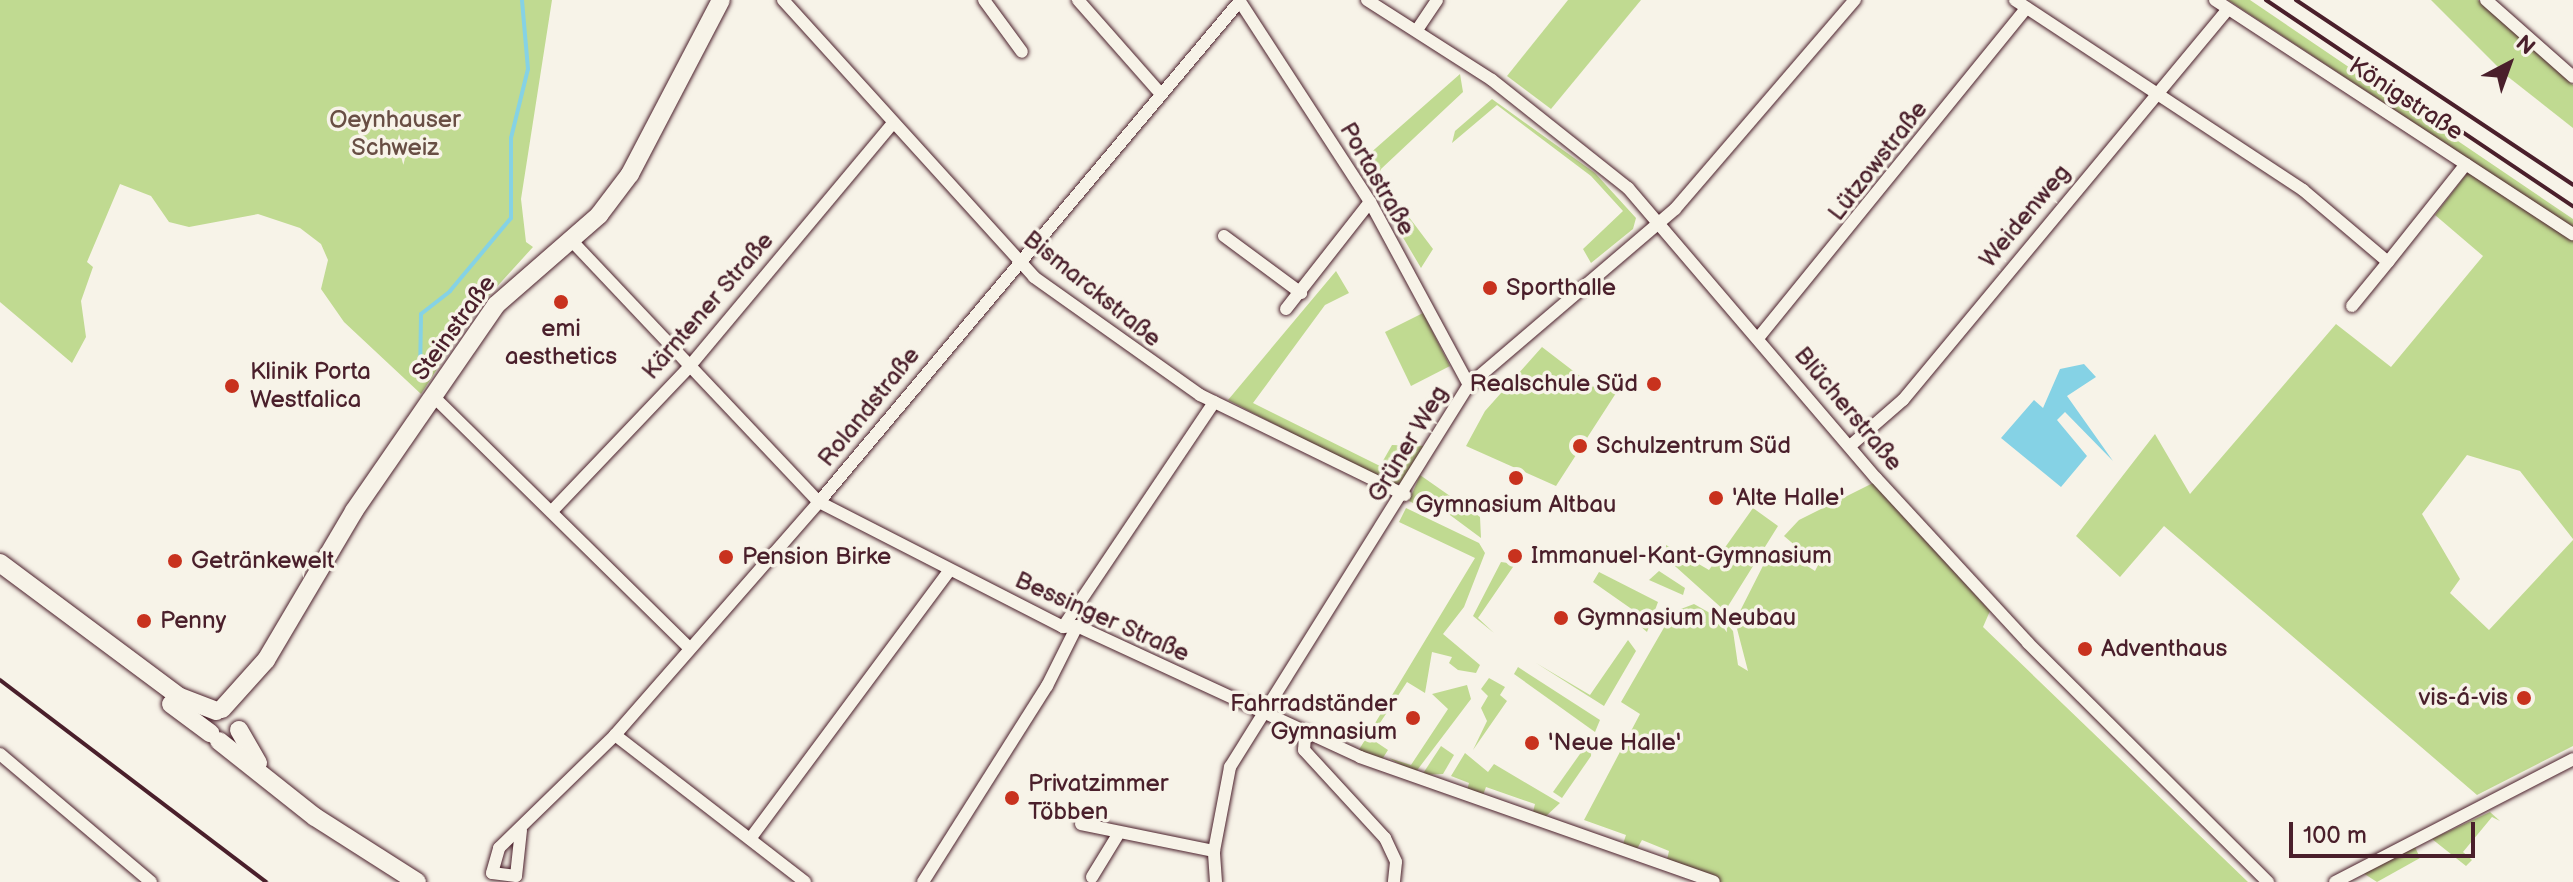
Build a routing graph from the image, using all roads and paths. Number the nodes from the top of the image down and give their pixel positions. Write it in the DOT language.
graph roads {
  1 [pos="721,0"];
  2 [pos="783,0"];
  3 [pos="984,0"];
  4 [pos="1078,0"];
  5 [pos="1367,0"];
  6 [pos="1437,0"];
  7 [pos="1855,0"];
  8 [pos="2215,0"];
  9 [pos="2486,0"];
  10 [pos="1239,1"];
  11 [pos="2021,4"];
  12 [pos="2228,9"];
  13 [pos="1419,27"];
  14 [pos="1022,52"];
  15 [pos="2573,77"];
  16 [pos="2158,93"];
  17 [pos="1161,94"];
  18 [pos="891,125"];
  19 [pos="2466,164"];
  20 [pos="1370,202"];
  21 [pos="1659,222"];
  22 [pos="2573,234"];
  23 [pos="1224,236"];
  24 [pos="570,239"];
  25 [pos="1017,261"];
  26 [pos="2388,262"];
  27 [pos="1301,293"];
  28 [pos="2352,306"];
  29 [pos="1286,309"];
  30 [pos="1759,337"];
  31 [pos="689,367"];
  32 [pos="1469,385"];
  33 [pos="434,397"];
  34 [pos="1214,402"];
  35 [pos="1850,446"];
  36 [pos="1405,495"];
  37 [pos="819,502"];
  38 [pos="553,510"];
  39 [pos="0,563"];
  40 [pos="949,571"];
  41 [pos="1070,626"];
  42 [pos="88,631"];
  43 [pos="689,648"];
  44 [pos="266,660"];
  45 [pos="219,710"];
  46 [pos="1261,712"];
  47 [pos="240,726"];
  48 [pos="1305,733"];
  49 [pos="615,735"];
  50 [pos="214,737"];
  51 [pos="0,754"];
  52 [pos="2573,759"];
  53 [pos="1081,824"];
  54 [pos="521,830"];
  55 [pos="342,835"];
  56 [pos="1117,836"];
  57 [pos="750,839"];
  58 [pos="1214,851"];
  59 [pos="1092,877"];
  60 [pos="151,882"];
  61 [pos="417,882"];
  62 [pos="805,882"];
  63 [pos="923,882"];
  64 [pos="1216,882"];
  65 [pos="1394,882"];
  66 [pos="1714,882"];
  67 [pos="2268,882"];
  68 [pos="2335,882"];
  1 -- 24 [label="main road, Steinstraße"];
  2 -- 18 [label="street, Bismarckstraße"];
  3 -- 14 [label="street"];
  4 -- 17 [label="street"];
  5 -- 13 [label="street, Blücherstraße"];
  6 -- 13 [label="street"];
  7 -- 21 [label="street, Grüner Weg"];
  8 -- 12 [label="street, Königstraße"];
  9 -- 15 [label="street"];
  10 -- 17 [label="street, Rolandstraße"];
  10 -- 20 [label="street, Portastraße"];
  11 -- 16 [label="street"];
  11 -- 30 [label="street, Lützowstraße"];
  12 -- 16 [label="street, Weidenweg"];
  12 -- 19 [label="street, Königstraße"];
  13 -- 21 [label="street, Blücherstraße"];
  16 -- 26 [label="street"];
  16 -- 35 [label="street, Weidenweg"];
  17 -- 25 [label="street, Rolandstraße"];
  18 -- 25 [label="street, Bismarckstraße"];
  18 -- 31 [label="street, Kärntener Straße"];
  19 -- 22 [label="street, Königstraße"];
  19 -- 26 [label="street"];
  20 -- 27 [label="street"];
  20 -- 32 [label="street, Portastraße"];
  21 -- 30 [label="street, Blücherstraße"];
  21 -- 32 [label="street, Grüner Weg"];
  23 -- 27 [label="street"];
  24 -- 31 [label="street, Bessinger Straße"];
  24 -- 33 [label="main road, Steinstraße"];
  25 -- 34 [label="street, Bismarckstraße"];
  25 -- 37 [label="street, Rolandstraße"];
  26 -- 28 [label="street"];
  27 -- 29 [label="street"];
  30 -- 35 [label="street, Blücherstraße"];
  31 -- 37 [label="street, Bessinger Straße"];
  31 -- 38 [label="street, Kärntener Straße"];
  32 -- 36 [label="street, Grüner Weg"];
  33 -- 38 [label="street"];
  33 -- 44 [label="main road, Steinstraße"];
  34 -- 36 [label="street, Bismarckstraße"];
  34 -- 41 [label="street"];
  35 -- 67 [label="street, Blücherstraße"];
  36 -- 46 [label="street, Grüner Weg"];
  37 -- 40 [label="street, Bessinger Straße"];
  37 -- 43 [label="street, Rolandstraße"];
  38 -- 43 [label="street"];
  39 -- 42 [label="main road"];
  40 -- 41 [label="street, Bessinger Straße"];
  40 -- 57 [label="street"];
  41 -- 46 [label="street, Bessinger Straße"];
  41 -- 63 [label="street"];
  42 -- 45 [label="main road"];
  42 -- 50 [label="main road"];
  43 -- 49 [label="street, Rolandstraße"];
  44 -- 45 [label="main road, Steinstraße"];
  44 -- 47 [label="main road, Steinstraße"];
  45 -- 47 [label="main road"];
  45 -- 50 [label="main road"];
  46 -- 48 [label="street, Bessinger Straße"];
  46 -- 58 [label="street, Grüner Weg"];
  47 -- 50 [label="main road"];
  47 -- 55 [label="main road"];
  48 -- 65 [label="street"];
  48 -- 66 [label="street, Bessinger Straße"];
  49 -- 54 [label="street, Rolandstraße"];
  49 -- 57 [label="street"];
  50 -- 55 [label="main road"];
  51 -- 60 [label="street"];
  52 -- 68 [label="street"];
  53 -- 56 [label="street"];
  55 -- 61 [label="main road"];
  56 -- 58 [label="street"];
  56 -- 59 [label="street"];
  57 -- 62 [label="street"];
  58 -- 64 [label="street, Grüner Weg"];
}
